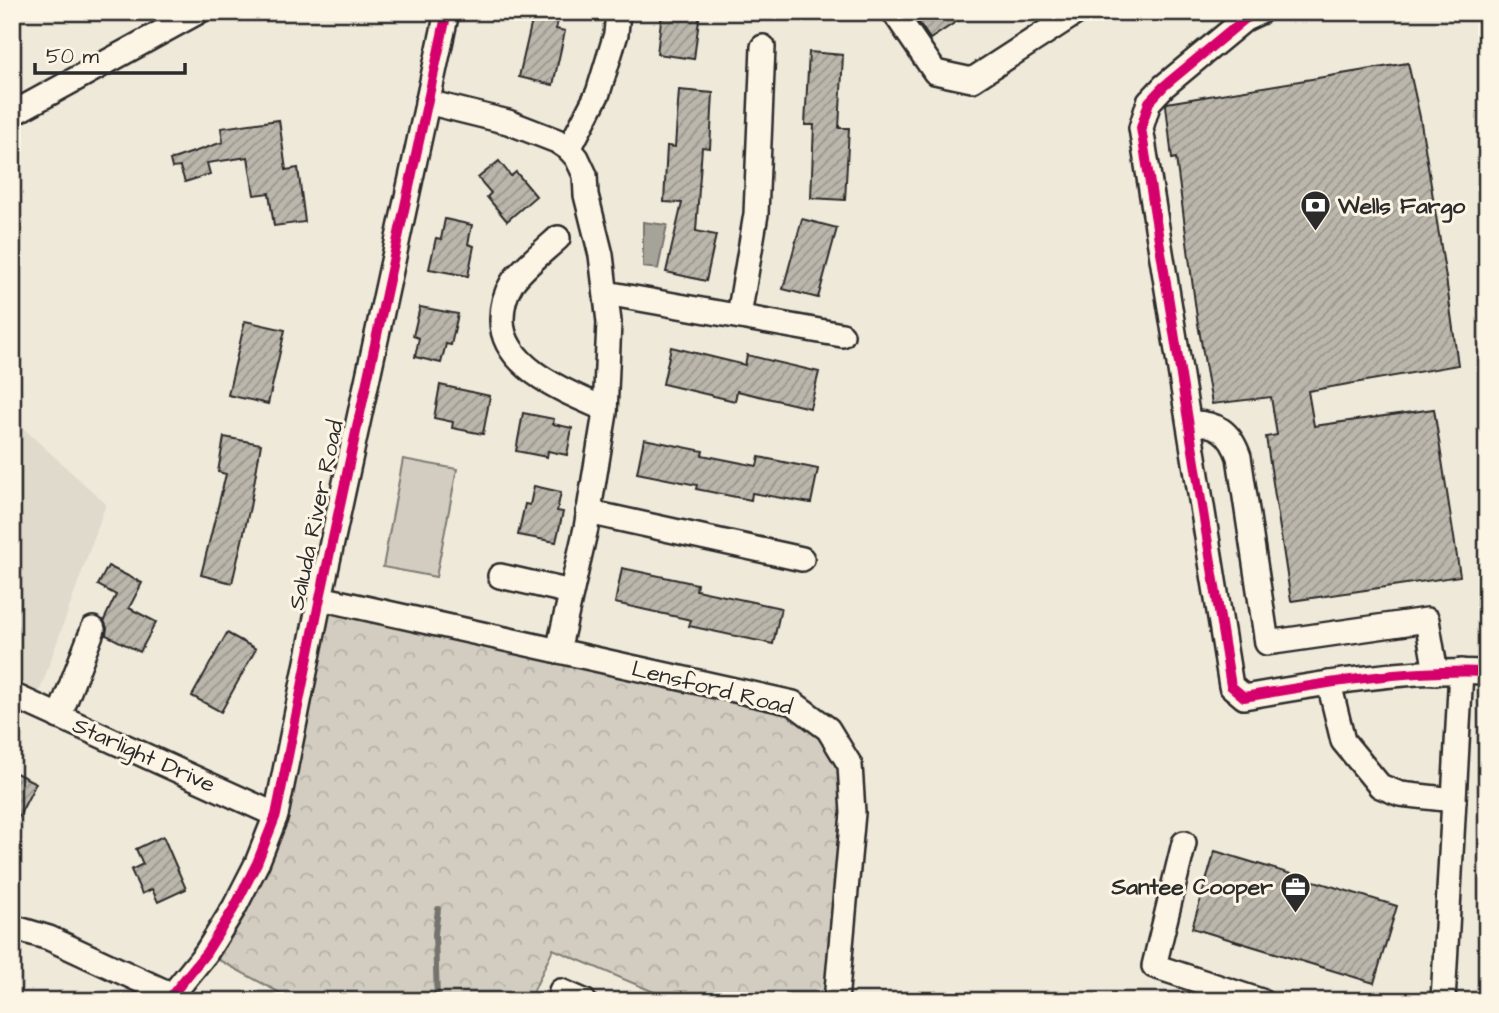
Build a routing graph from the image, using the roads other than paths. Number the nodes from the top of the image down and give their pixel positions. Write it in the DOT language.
graph roads {
  1 [pos="198,12"];
  2 [pos="447,12"];
  3 [pos="618,12"];
  4 [pos="894,12"];
  5 [pos="1077,12"];
  6 [pos="1260,12"];
  7 [pos="763,47"];
  8 [pos="428,102"];
  9 [pos="12,114"];
  10 [pos="569,149"];
  11 [pos="558,238"];
  12 [pos="606,293"];
  13 [pos="739,316"];
  14 [pos="842,335"];
  15 [pos="605,409"];
  16 [pos="1189,423"];
  17 [pos="588,512"];
  18 [pos="802,559"];
  19 [pos="499,576"];
  20 [pos="571,592"];
  21 [pos="320,598"];
  22 [pos="93,629"];
  23 [pos="558,651"];
  24 [pos="1461,671"];
  25 [pos="1487,672"];
  26 [pos="1436,673"];
  27 [pos="1329,683"];
  28 [pos="12,695"];
  29 [pos="59,717"];
  30 [pos="1454,800"];
  31 [pos="276,815"];
  32 [pos="1184,844"];
  33 [pos="12,927"];
  34 [pos="561,991"];
  35 [pos="169,998"];
  36 [pos="584,1001"];
  37 [pos="836,1001"];
  38 [pos="1261,1001"];
  39 [pos="1443,1001"];
  1 -- 9 [label="street"];
  2 -- 8 [label="street, Saluda River Road"];
  3 -- 10 [label="street"];
  4 -- 5 [label="street"];
  6 -- 16 [label="street"];
  7 -- 13 [label="street"];
  8 -- 10 [label="street"];
  8 -- 21 [label="street, Saluda River Road"];
  10 -- 12 [label="street"];
  11 -- 15 [label="street"];
  12 -- 13 [label="street"];
  12 -- 15 [label="street"];
  13 -- 14 [label="street"];
  15 -- 17 [label="street"];
  16 -- 26 [label="street"];
  16 -- 27 [label="street"];
  17 -- 18 [label="street"];
  17 -- 20 [label="street"];
  19 -- 20 [label="street"];
  20 -- 23 [label="street"];
  21 -- 23 [label="street, Lensford Road"];
  21 -- 31 [label="street, Saluda River Road"];
  22 -- 29 [label="street"];
  23 -- 37 [label="street, Lensford Road"];
  24 -- 25 [label="street"];
  24 -- 26 [label="street"];
  24 -- 30 [label="street"];
  26 -- 27 [label="street"];
  27 -- 30 [label="street"];
  28 -- 29 [label="street, Starlight Drive"];
  29 -- 31 [label="street, Starlight Drive"];
  30 -- 39 [label="street"];
  31 -- 35 [label="street, Saluda River Road"];
  32 -- 38 [label="street"];
  33 -- 35 [label="street"];
  34 -- 36 [label="street"];
}
